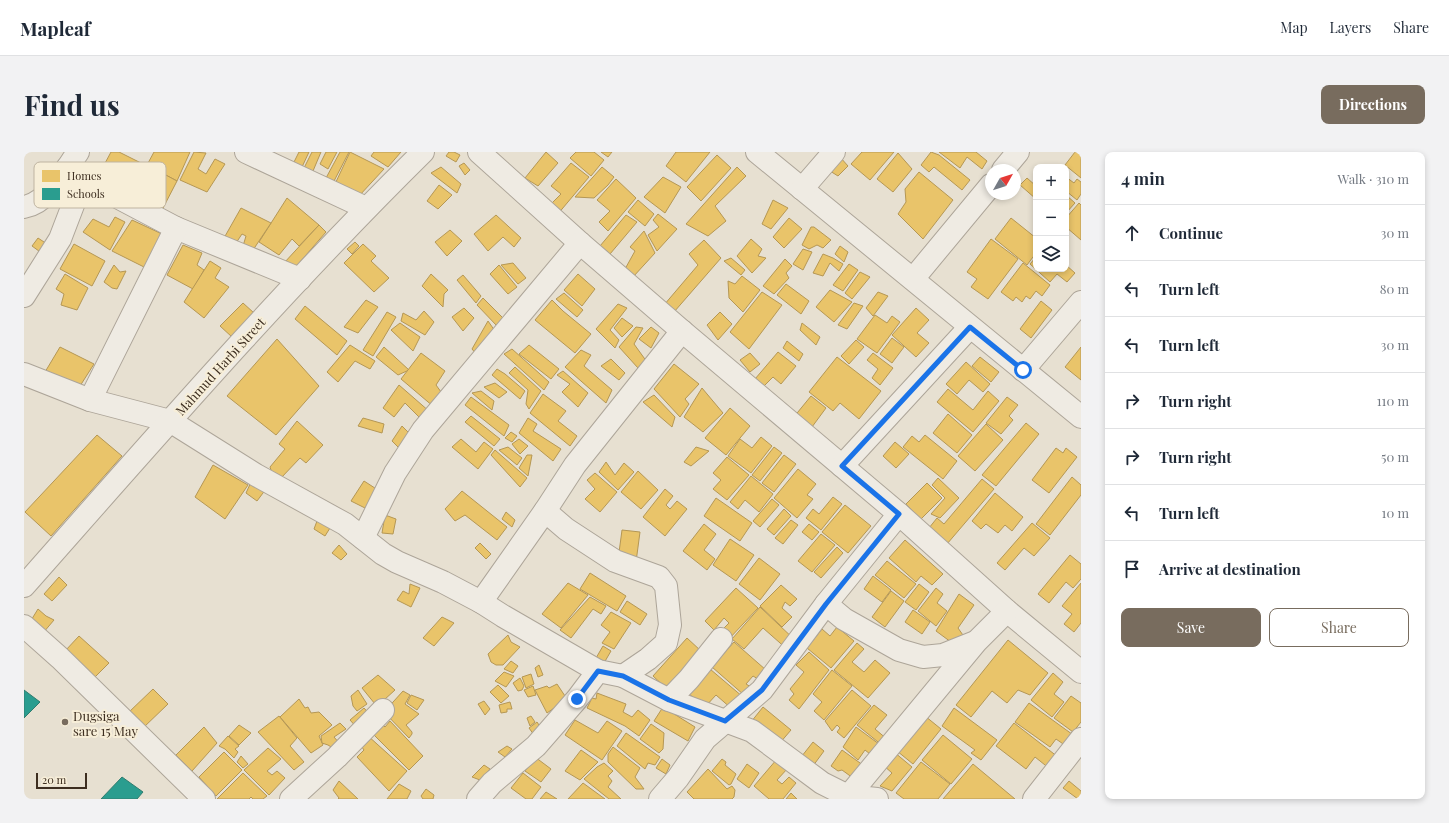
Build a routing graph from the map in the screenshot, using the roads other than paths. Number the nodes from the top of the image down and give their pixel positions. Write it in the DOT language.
graph roads {
  1 [pos="246,152"];
  2 [pos="423,152"];
  3 [pos="480,152"];
  4 [pos="757,152"];
  5 [pos="834,152"];
  6 [pos="1018,152"];
  7 [pos="1008,164"];
  8 [pos="802,189"];
  9 [pos="985,192"];
  10 [pos="34,203"];
  11 [pos="24,207"];
  12 [pos="67,208"];
  13 [pos="144,208"];
  14 [pos="366,208"];
  15 [pos="176,228"];
  16 [pos="580,243"];
  17 [pos="300,278"];
  18 [pos="912,279"];
  19 [pos="24,296"];
  20 [pos="1081,302"];
  21 [pos="970,327"];
  22 [pos="682,331"];
  23 [pos="1023,370"];
  24 [pos="24,374"];
  25 [pos="90,400"];
  26 [pos="1081,417"];
  27 [pos="170,421"];
  28 [pos="842,466"];
  29 [pos="545,510"];
  30 [pos="899,514"];
  31 [pos="363,538"];
  32 [pos="24,586"];
  33 [pos="481,602"];
  34 [pos="826,604"];
  35 [pos="1007,611"];
  36 [pos="24,626"];
  37 [pos="721,639"];
  38 [pos="976,642"];
  39 [pos="598,671"];
  40 [pos="1081,672"];
  41 [pos="623,676"];
  42 [pos="669,700"];
  43 [pos="382,710"];
  44 [pos="725,721"];
  45 [pos="1081,739"];
  46 [pos="847,798"];
  47 [pos="204,799"];
  48 [pos="291,799"];
  49 [pos="478,799"];
  50 [pos="660,799"];
  51 [pos="877,799"];
  52 [pos="1034,799"];
  1 -- 14 [label="street"];
  2 -- 14 [label="street, Mahmud Harbi Street"];
  3 -- 16 [label="street"];
  4 -- 8 [label="street"];
  5 -- 8 [label="street"];
  6 -- 7 [label="street"];
  8 -- 18 [label="street"];
  9 -- 18 [label="street"];
  10 -- 11 [label="street"];
  12 -- 19 [label="street"];
  13 -- 15 [label="street"];
  14 -- 17 [label="street, Mahmud Harbi Street"];
  15 -- 17 [label="street"];
  15 -- 25 [label="street"];
  16 -- 22 [label="street"];
  16 -- 31 [label="street"];
  17 -- 27 [label="street, Mahmud Harbi Street"];
  18 -- 21 [label="street"];
  20 -- 23 [label="street"];
  21 -- 23 [label="street"];
  21 -- 28 [label="street"];
  22 -- 28 [label="street"];
  22 -- 29 [label="street"];
  23 -- 26 [label="street"];
  24 -- 25 [label="street"];
  25 -- 27 [label="street"];
  27 -- 31 [label="street"];
  27 -- 32 [label="street, Mahmud Harbi Street"];
  28 -- 30 [label="street"];
  29 -- 33 [label="street"];
  29 -- 41 [label="street"];
  30 -- 34 [label="street"];
  30 -- 35 [label="street"];
  31 -- 33 [label="street"];
  33 -- 39 [label="street"];
  34 -- 38 [label="street"];
  34 -- 44 [label="street"];
  35 -- 38 [label="street"];
  35 -- 40 [label="street"];
  36 -- 47 [label="street"];
  37 -- 42 [label="street"];
  38 -- 46 [label="street"];
  39 -- 41 [label="street"];
  39 -- 49 [label="street"];
  41 -- 42 [label="street"];
  42 -- 44 [label="street"];
  43 -- 48 [label="street"];
  44 -- 46 [label="street"];
  44 -- 50 [label="street"];
  45 -- 52 [label="street"];
  46 -- 51 [label="street"];
}
